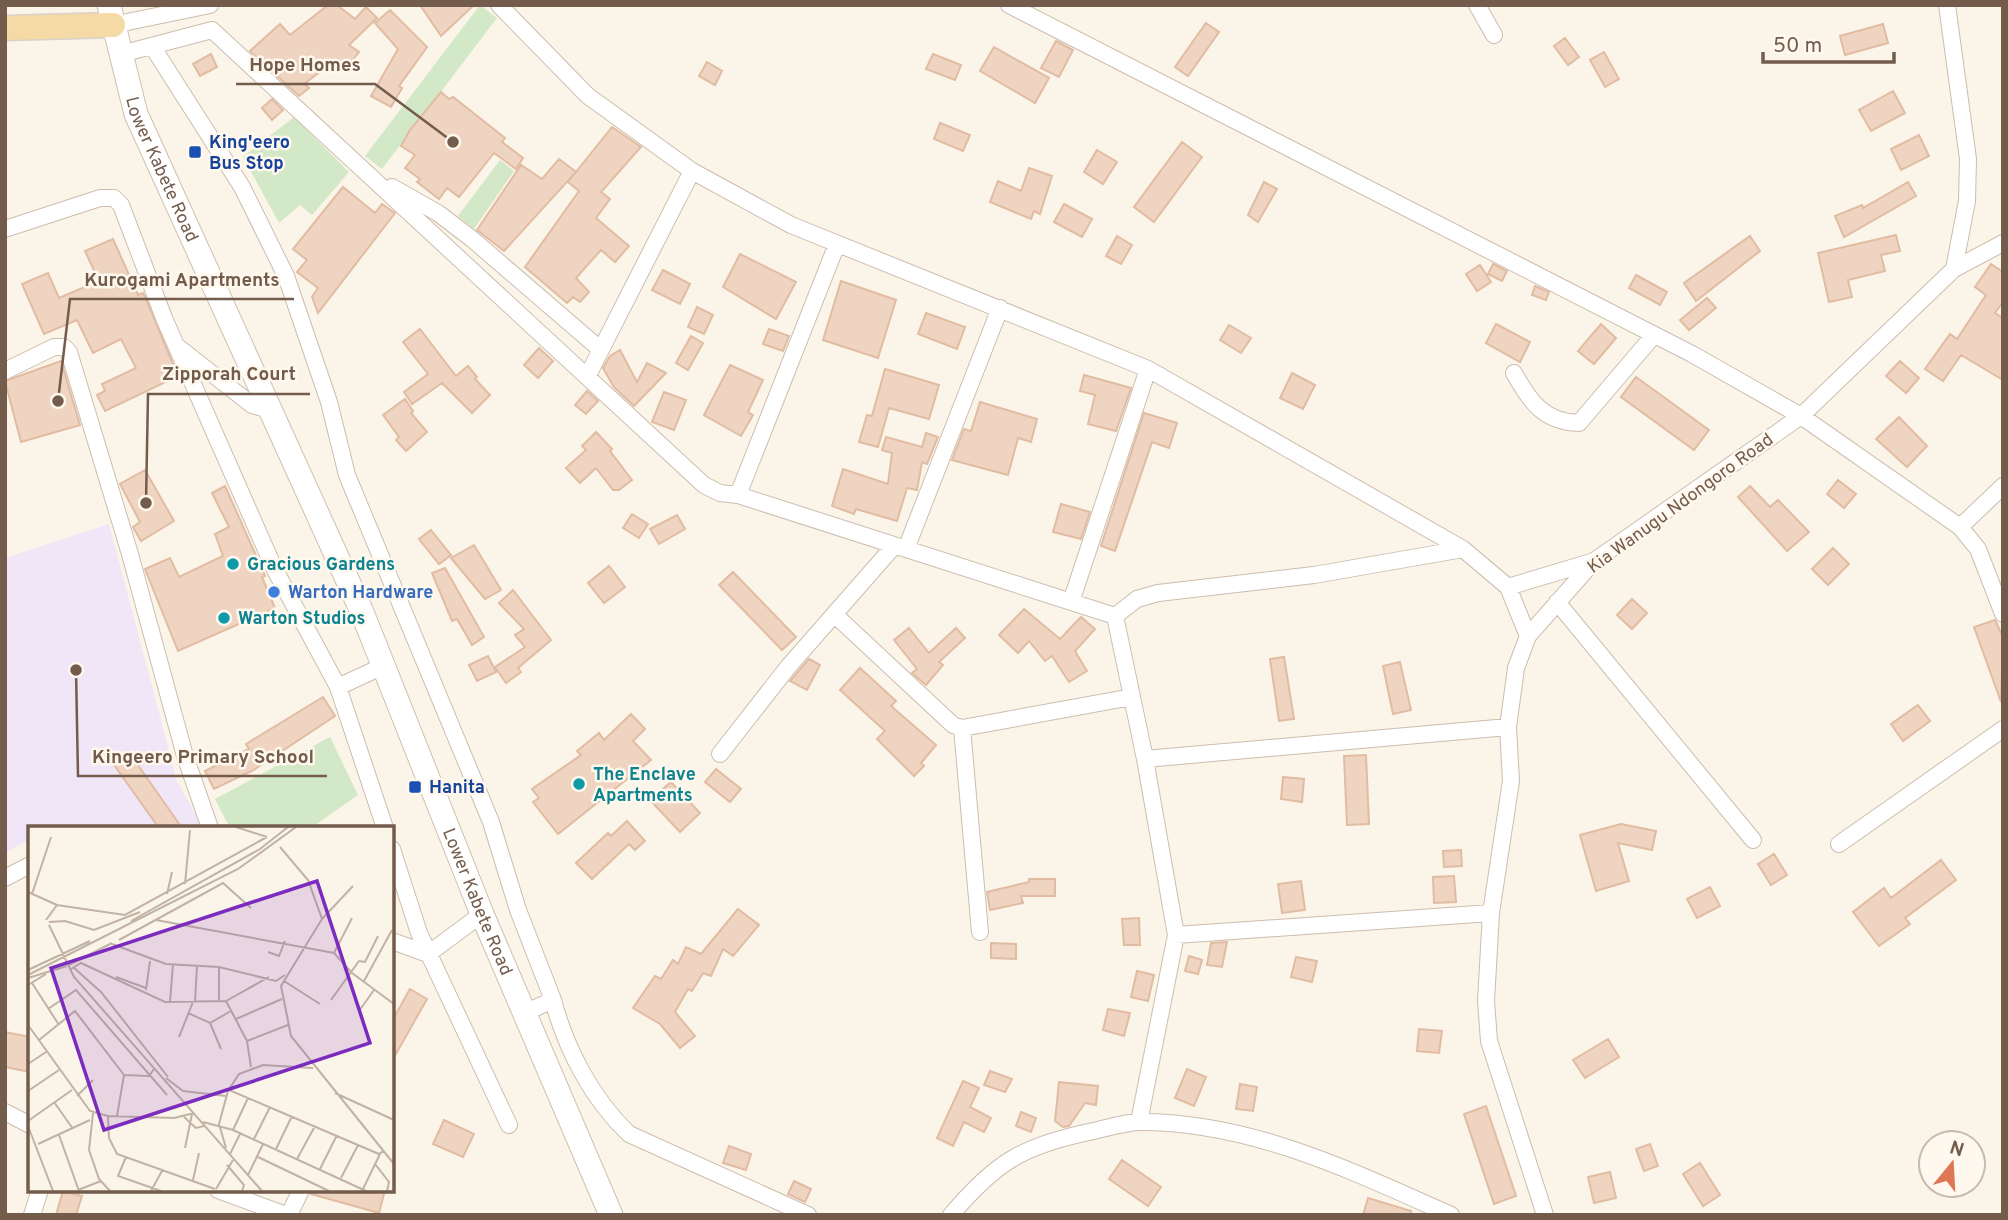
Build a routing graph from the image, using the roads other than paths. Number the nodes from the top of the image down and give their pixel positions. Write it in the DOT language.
graph roads {
  1 [pos="210,5"];
  2 [pos="499,5"];
  3 [pos="1009,5"];
  4 [pos="1477,5"];
  5 [pos="1947,5"];
  6 [pos="111,15"];
  7 [pos="5,28"];
  8 [pos="1494,35"];
  9 [pos="152,46"];
  10 [pos="121,54"];
  11 [pos="366,171"];
  12 [pos="692,171"];
  13 [pos="5,229"];
  14 [pos="2003,243"];
  15 [pos="837,244"];
  16 [pos="1954,270"];
  17 [pos="1000,308"];
  18 [pos="1654,335"];
  19 [pos="175,344"];
  20 [pos="601,350"];
  21 [pos="1148,369"];
  22 [pos="5,371"];
  23 [pos="1514,373"];
  24 [pos="587,377"];
  25 [pos="270,410"];
  26 [pos="1801,416"];
  27 [pos="2003,486"];
  28 [pos="738,495"];
  29 [pos="1961,527"];
  30 [pos="900,547"];
  31 [pos="1463,549"];
  32 [pos="1594,561"];
  33 [pos="1508,587"];
  34 [pos="1071,602"];
  35 [pos="1557,602"];
  36 [pos="2003,614"];
  37 [pos="835,615"];
  38 [pos="1115,616"];
  39 [pos="1528,636"];
  40 [pos="383,666"];
  41 [pos="338,687"];
  42 [pos="1132,697"];
  43 [pos="1508,727"];
  44 [pos="962,728"];
  45 [pos="2003,729"];
  46 [pos="720,754"];
  47 [pos="1145,759"];
  48 [pos="209,826"];
  49 [pos="384,826"];
  50 [pos="1754,840"];
  51 [pos="1839,844"];
  52 [pos="394,855"];
  53 [pos="28,866"];
  54 [pos="5,878"];
  55 [pos="1491,914"];
  56 [pos="482,915"];
  57 [pos="980,932"];
  58 [pos="1177,935"];
  59 [pos="394,942"];
  60 [pos="428,954"];
  61 [pos="552,1000"];
  62 [pos="524,1013"];
  63 [pos="5,1112"];
  64 [pos="1139,1122"];
  65 [pos="28,1124"];
  66 [pos="509,1125"];
  67 [pos="39,1192"];
  68 [pos="224,1192"];
  69 [pos="300,1192"];
  70 [pos="1543,1214"];
  71 [pos="32,1215"];
  72 [pos="287,1215"];
  73 [pos="611,1215"];
  74 [pos="808,1215"];
  75 [pos="951,1215"];
  76 [pos="1451,1215"];
  1 -- 6 [label="street"];
  2 -- 12 [label="street"];
  3 -- 18 [label="street"];
  4 -- 8 [label="street"];
  5 -- 16 [label="street"];
  6 -- 7 [label="main road"];
  6 -- 10 [label="main road, Lower Kabete Road"];
  9 -- 10 [label="street"];
  9 -- 11 [label="street"];
  9 -- 61 [label="street"];
  10 -- 25 [label="main road, Lower Kabete Road"];
  11 -- 20 [label="street"];
  11 -- 24 [label="street"];
  12 -- 15 [label="street"];
  12 -- 20 [label="street"];
  13 -- 19 [label="street"];
  14 -- 16 [label="street, Kia Wanugu Ndongoro Road"];
  15 -- 17 [label="street"];
  15 -- 28 [label="street"];
  16 -- 26 [label="street, Kia Wanugu Ndongoro Road"];
  17 -- 21 [label="street"];
  17 -- 30 [label="street"];
  18 -- 23 [label="street"];
  18 -- 26 [label="street"];
  19 -- 25 [label="street"];
  19 -- 41 [label="street"];
  20 -- 24 [label="street"];
  21 -- 31 [label="street"];
  21 -- 34 [label="street"];
  22 -- 48 [label="street"];
  24 -- 28 [label="street"];
  25 -- 40 [label="main road, Lower Kabete Road"];
  26 -- 29 [label="street"];
  26 -- 32 [label="street, Kia Wanugu Ndongoro Road"];
  27 -- 29 [label="street"];
  28 -- 30 [label="street"];
  29 -- 36 [label="street"];
  30 -- 34 [label="street"];
  30 -- 37 [label="street"];
  31 -- 33 [label="street"];
  31 -- 38 [label="street"];
  32 -- 33 [label="street"];
  32 -- 35 [label="street, Kia Wanugu Ndongoro Road"];
  33 -- 39 [label="street"];
  34 -- 38 [label="street"];
  35 -- 39 [label="street, Kia Wanugu Ndongoro Road"];
  35 -- 50 [label="street"];
  37 -- 44 [label="street"];
  37 -- 46 [label="street"];
  38 -- 42 [label="street"];
  39 -- 43 [label="street, Kia Wanugu Ndongoro Road"];
  40 -- 41 [label="street"];
  40 -- 56 [label="main road, Lower Kabete Road"];
  41 -- 49 [label="street"];
  42 -- 44 [label="street"];
  42 -- 47 [label="street"];
  43 -- 47 [label="street"];
  43 -- 55 [label="street, Kia Wanugu Ndongoro Road"];
  44 -- 57 [label="street"];
  45 -- 51 [label="street"];
  47 -- 58 [label="street"];
  52 -- 60 [label="street"];
  53 -- 54 [label="street"];
  55 -- 58 [label="street"];
  55 -- 70 [label="street, Kia Wanugu Ndongoro Road"];
  56 -- 60 [label="street"];
  56 -- 62 [label="main road, Lower Kabete Road"];
  58 -- 64 [label="street"];
  59 -- 60 [label="street"];
  60 -- 66 [label="street"];
  61 -- 62 [label="street"];
  61 -- 74 [label="street"];
  62 -- 73 [label="main road, Lower Kabete Road"];
  63 -- 65 [label="street"];
  64 -- 75 [label="street"];
  64 -- 76 [label="street"];
  67 -- 71 [label="street"];
  68 -- 72 [label="street"];
  69 -- 72 [label="street"];
}
